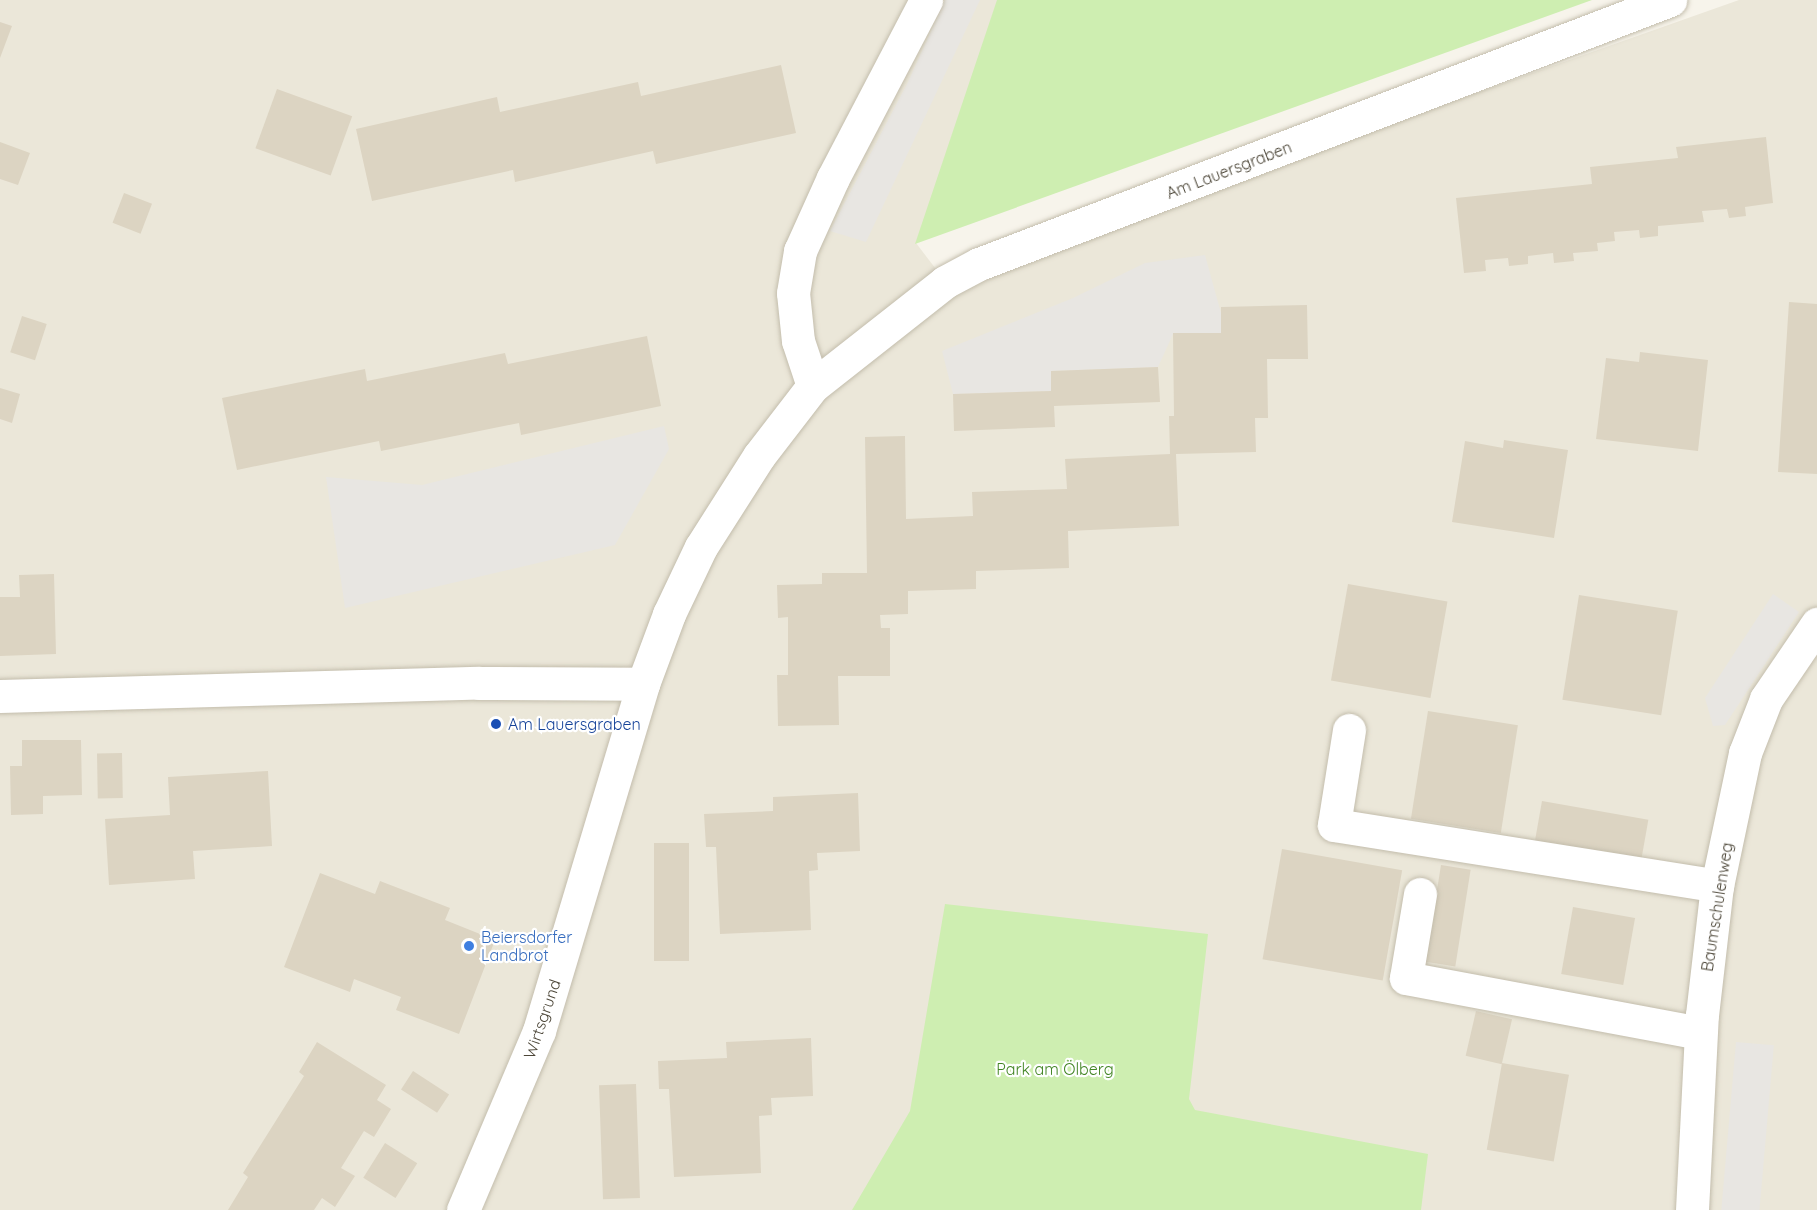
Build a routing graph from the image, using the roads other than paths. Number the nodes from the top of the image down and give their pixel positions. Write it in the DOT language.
graph roads {
  1 [pos="926,0"];
  2 [pos="1670,0"];
  3 [pos="813,386"];
  4 [pos="1817,624"];
  5 [pos="643,684"];
  6 [pos="0,696"];
  7 [pos="1349,730"];
  8 [pos="1717,886"];
  9 [pos="1420,894"];
  10 [pos="1700,1033"];
  11 [pos="463,1210"];
  12 [pos="1692,1210"];
  1 -- 3 [label="street"];
  2 -- 3 [label="street, Am Lauersgraben"];
  3 -- 5 [label="street, Am Lauersgraben"];
  4 -- 8 [label="street, Baumschulenweg"];
  5 -- 6 [label="street"];
  5 -- 11 [label="street, Wirtsgrund"];
  7 -- 8 [label="street"];
  8 -- 10 [label="street, Baumschulenweg"];
  9 -- 10 [label="street"];
  10 -- 12 [label="street, Baumschulenweg"];
}
